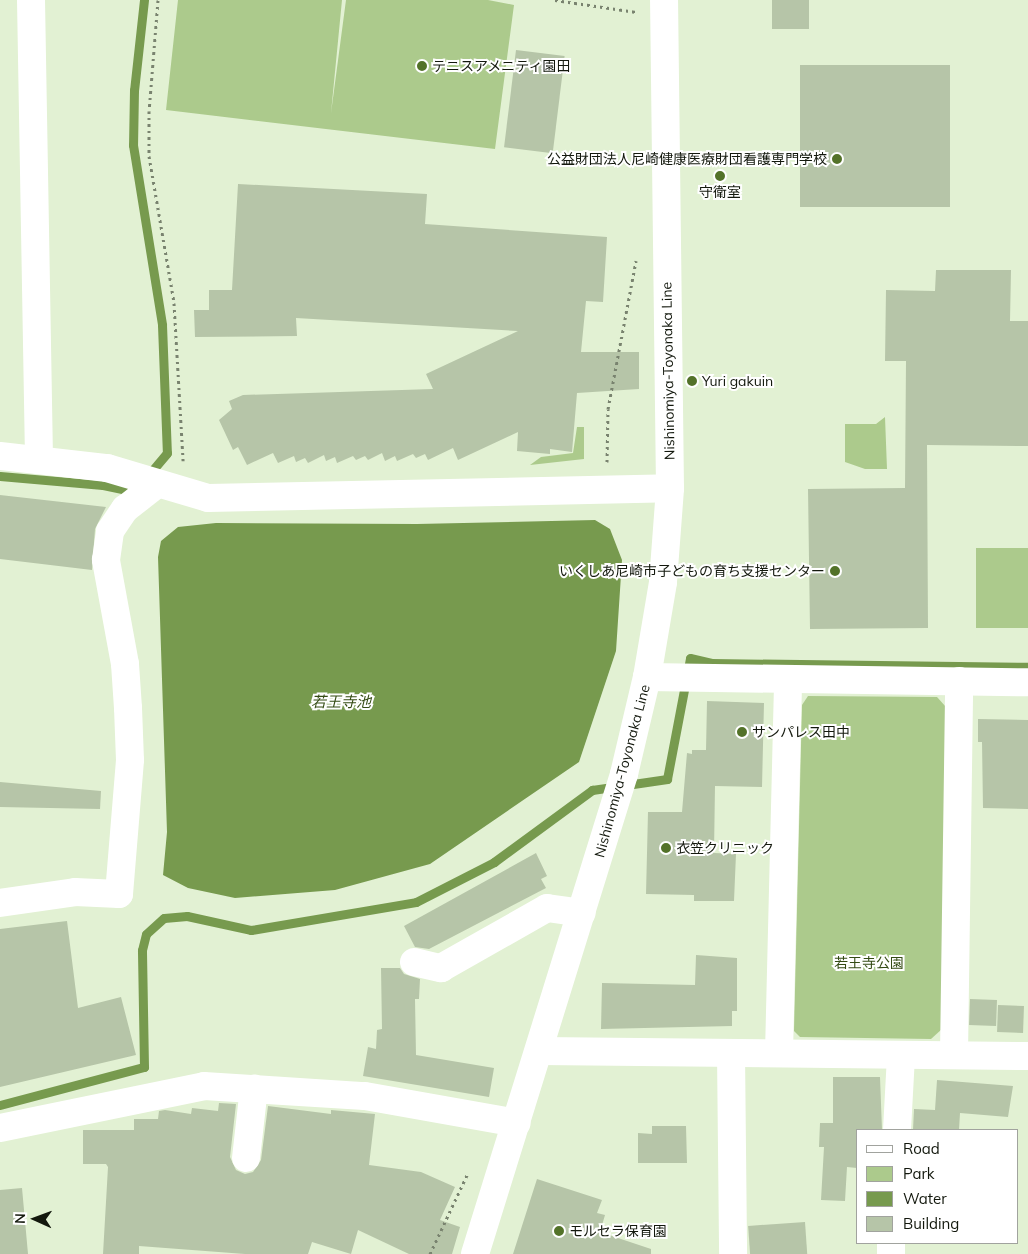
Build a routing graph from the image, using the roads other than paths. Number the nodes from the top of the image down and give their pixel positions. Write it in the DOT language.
graph roads {
  1 [pos="31,0"];
  2 [pos="664,6"];
  3 [pos="0,456"];
  4 [pos="39,459"];
  5 [pos="167,488"];
  6 [pos="670,488"];
  7 [pos="647,677"];
  8 [pos="788,679"];
  9 [pos="959,681"];
  10 [pos="1028,682"];
  11 [pos="0,903"];
  12 [pos="582,913"];
  13 [pos="414,962"];
  14 [pos="540,1051"];
  15 [pos="731,1053"];
  16 [pos="779,1053"];
  17 [pos="954,1055"];
  18 [pos="901,1056"];
  19 [pos="1028,1056"];
  20 [pos="254,1088"];
  21 [pos="516,1123"];
  22 [pos="0,1128"];
  23 [pos="897,1129"];
  24 [pos="246,1158"];
  25 [pos="474,1254"];
  26 [pos="733,1254"];
  1 -- 4 [label="street"];
  2 -- 6 [label="street, Nishinomiya-Toyonaka Line"];
  3 -- 4 [label="street"];
  4 -- 5 [label="street"];
  5 -- 6 [label="street"];
  5 -- 11 [label="street"];
  6 -- 7 [label="street, Nishinomiya-Toyonaka Line"];
  7 -- 8 [label="street"];
  7 -- 12 [label="street, Nishinomiya-Toyonaka Line"];
  8 -- 9 [label="street"];
  8 -- 16 [label="street"];
  9 -- 10 [label="street"];
  9 -- 17 [label="street"];
  12 -- 13 [label="street"];
  12 -- 14 [label="street, Nishinomiya-Toyonaka Line"];
  14 -- 15 [label="street"];
  14 -- 21 [label="street, Nishinomiya-Toyonaka Line"];
  15 -- 16 [label="street"];
  15 -- 26 [label="street"];
  16 -- 18 [label="street"];
  17 -- 18 [label="street"];
  17 -- 19 [label="street"];
  18 -- 23 [label="street"];
  20 -- 21 [label="street"];
  20 -- 22 [label="street"];
  20 -- 24 [label="street"];
  21 -- 25 [label="street, Nishinomiya-Toyonaka Line"];
}
